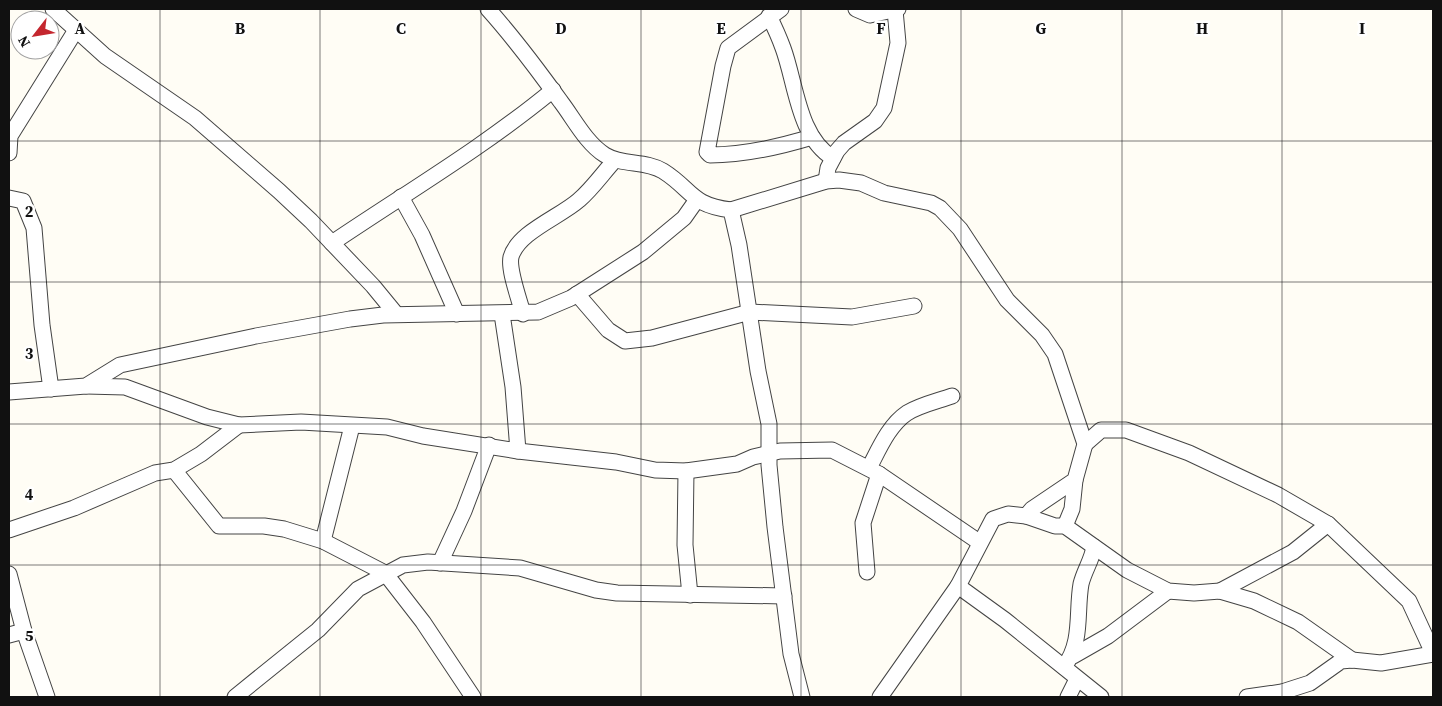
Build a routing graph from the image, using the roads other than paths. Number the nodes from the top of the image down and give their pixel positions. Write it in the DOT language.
graph roads {
  1 [pos="53,9"];
  2 [pos="488,9"];
  3 [pos="856,9"];
  4 [pos="897,9"];
  5 [pos="775,12"];
  6 [pos="76,30"];
  7 [pos="552,90"];
  8 [pos="812,137"];
  9 [pos="9,153"];
  10 [pos="833,158"];
  11 [pos="615,160"];
  12 [pos="826,181"];
  13 [pos="9,198"];
  14 [pos="401,198"];
  15 [pos="696,201"];
  16 [pos="731,210"];
  17 [pos="332,243"];
  18 [pos="577,294"];
  19 [pos="914,306"];
  20 [pos="750,312"];
  21 [pos="396,314"];
  22 [pos="457,314"];
  23 [pos="502,314"];
  24 [pos="523,314"];
  25 [pos="86,386"];
  26 [pos="51,389"];
  27 [pos="9,392"];
  28 [pos="952,396"];
  29 [pos="239,425"];
  30 [pos="352,426"];
  31 [pos="1085,444"];
  32 [pos="489,445"];
  33 [pos="518,451"];
  34 [pos="769,454"];
  35 [pos="174,470"];
  36 [pos="686,471"];
  37 [pos="874,471"];
  38 [pos="1075,480"];
  39 [pos="1026,516"];
  40 [pos="1328,524"];
  41 [pos="1065,526"];
  42 [pos="9,530"];
  43 [pos="323,541"];
  44 [pos="980,542"];
  45 [pos="1094,546"];
  46 [pos="440,563"];
  47 [pos="867,572"];
  48 [pos="385,573"];
  49 [pos="9,574"];
  50 [pos="958,586"];
  51 [pos="1220,590"];
  52 [pos="1168,591"];
  53 [pos="690,595"];
  54 [pos="784,596"];
  55 [pos="24,631"];
  56 [pos="9,635"];
  57 [pos="1433,654"];
  58 [pos="1352,660"];
  59 [pos="1069,661"];
  60 [pos="1077,679"];
  61 [pos="883,695"];
  62 [pos="43,696"];
  63 [pos="236,697"];
  64 [pos="473,697"];
  65 [pos="802,697"];
  66 [pos="1068,697"];
  67 [pos="1100,697"];
  68 [pos="1247,697"];
  1 -- 6 [label="street"];
  2 -- 7 [label="street"];
  3 -- 4 [label="street"];
  4 -- 10 [label="street"];
  5 -- 8 [label="street"];
  5 -- 8 [label="street"];
  6 -- 9 [label="street"];
  6 -- 17 [label="street"];
  7 -- 11 [label="street"];
  7 -- 14 [label="street"];
  8 -- 10 [label="street"];
  10 -- 12 [label="street"];
  11 -- 15 [label="street"];
  11 -- 24 [label="street"];
  12 -- 16 [label="street"];
  12 -- 31 [label="street"];
  13 -- 26 [label="street"];
  14 -- 17 [label="street"];
  14 -- 22 [label="street"];
  15 -- 16 [label="street"];
  15 -- 18 [label="street"];
  16 -- 20 [label="street"];
  17 -- 21 [label="street"];
  18 -- 20 [label="street"];
  18 -- 24 [label="street"];
  19 -- 20 [label="street"];
  20 -- 34 [label="street"];
  21 -- 22 [label="street"];
  21 -- 25 [label="street"];
  22 -- 23 [label="street"];
  23 -- 24 [label="street"];
  23 -- 33 [label="street"];
  25 -- 26 [label="street"];
  25 -- 29 [label="street"];
  26 -- 27 [label="street"];
  28 -- 37 [label="street"];
  29 -- 30 [label="street"];
  29 -- 35 [label="street"];
  30 -- 32 [label="street"];
  30 -- 43 [label="street"];
  31 -- 38 [label="street"];
  31 -- 40 [label="street"];
  32 -- 33 [label="street"];
  32 -- 46 [label="street"];
  33 -- 36 [label="street"];
  34 -- 36 [label="street"];
  34 -- 37 [label="street"];
  34 -- 54 [label="street"];
  35 -- 42 [label="street"];
  35 -- 43 [label="street"];
  36 -- 53 [label="street"];
  37 -- 44 [label="street"];
  37 -- 47 [label="street"];
  38 -- 39 [label="street"];
  38 -- 41 [label="street"];
  39 -- 41 [label="street"];
  39 -- 44 [label="street"];
  40 -- 51 [label="street"];
  40 -- 57 [label="street"];
  41 -- 45 [label="street"];
  43 -- 48 [label="street"];
  44 -- 50 [label="street"];
  45 -- 52 [label="street"];
  45 -- 59 [label="street"];
  46 -- 48 [label="street"];
  46 -- 53 [label="street"];
  48 -- 63 [label="street"];
  48 -- 64 [label="street"];
  49 -- 55 [label="street"];
  50 -- 59 [label="street"];
  50 -- 61 [label="street"];
  51 -- 52 [label="street"];
  51 -- 58 [label="street"];
  52 -- 59 [label="street"];
  53 -- 54 [label="street"];
  54 -- 65 [label="street"];
  55 -- 56 [label="street"];
  55 -- 62 [label="street"];
  57 -- 58 [label="street"];
  58 -- 68 [label="street"];
  59 -- 60 [label="street"];
  60 -- 66 [label="street"];
  60 -- 67 [label="street"];
}
